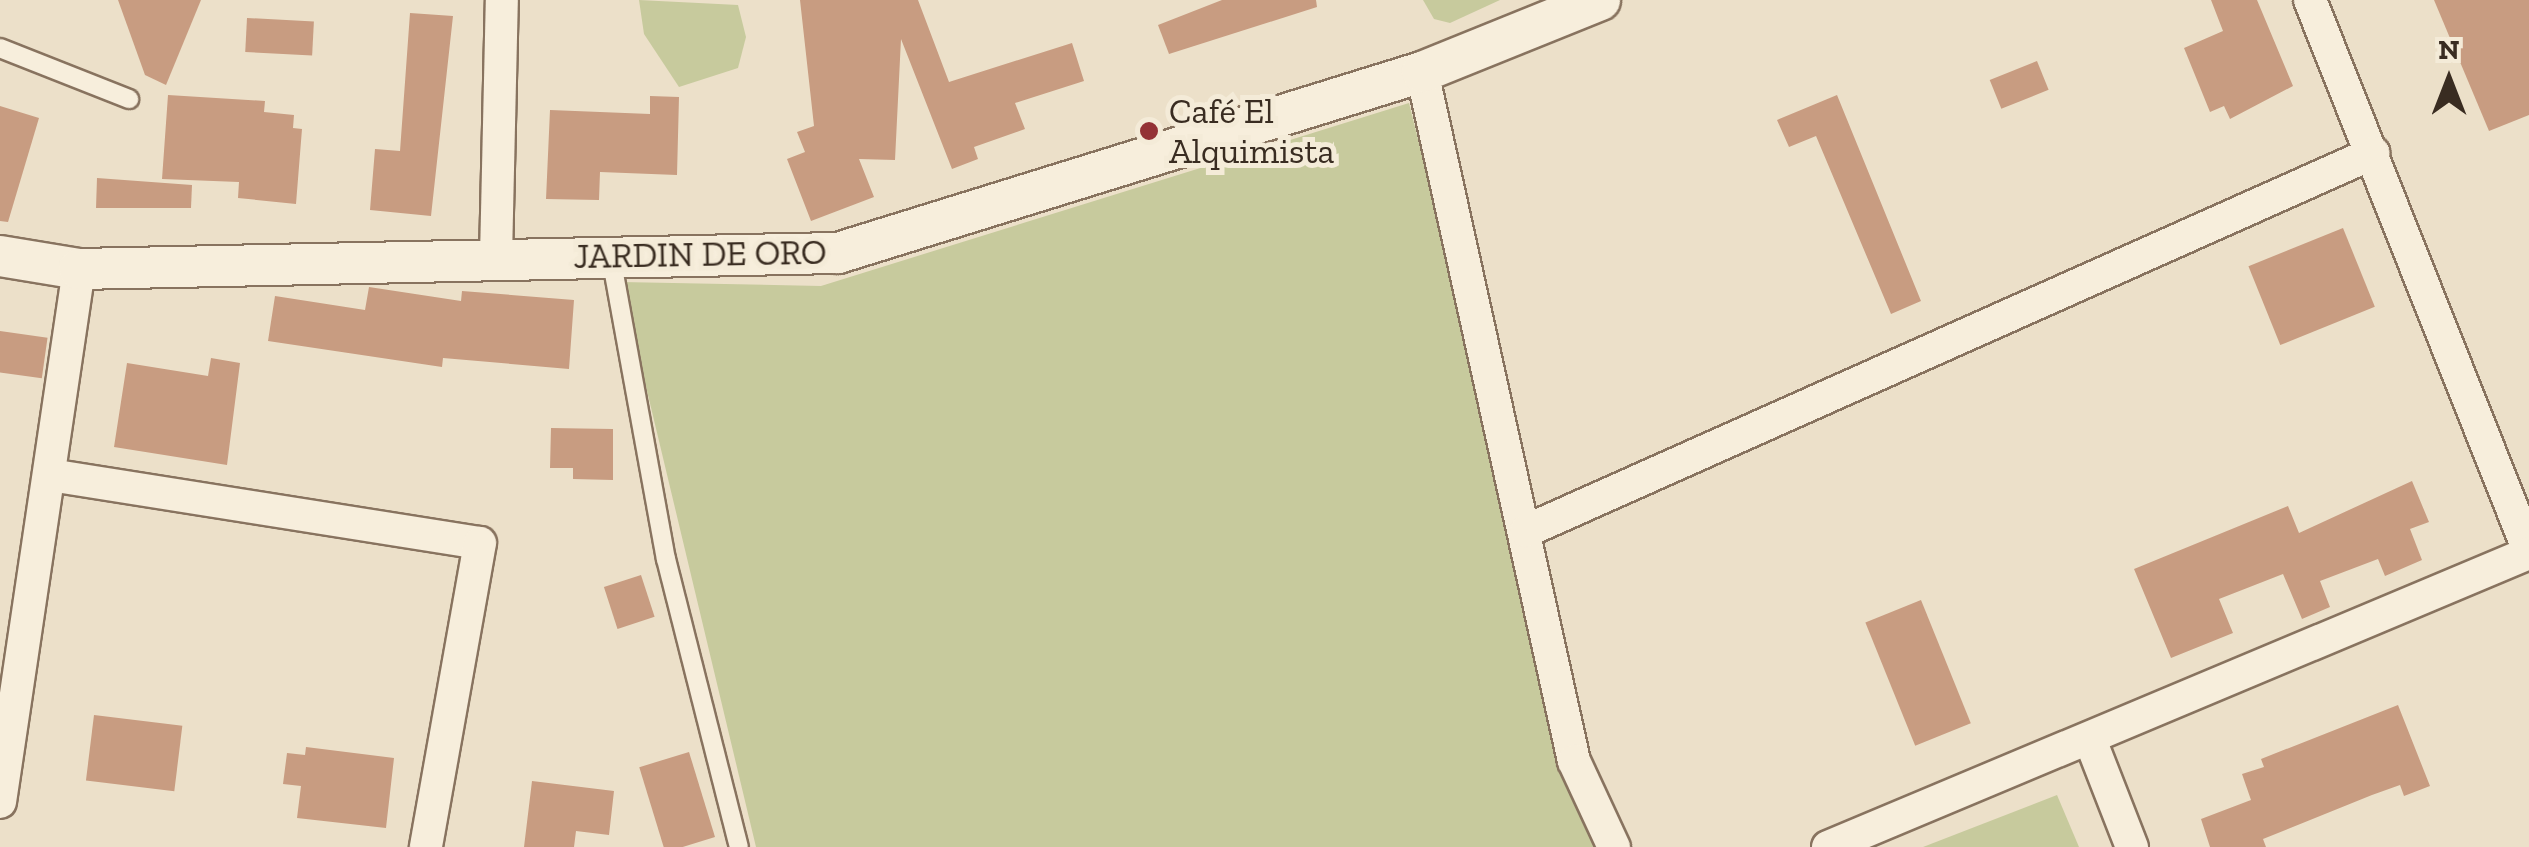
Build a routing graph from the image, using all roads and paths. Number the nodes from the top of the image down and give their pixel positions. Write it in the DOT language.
graph roads {
  1 [pos="502,0"];
  2 [pos="1600,0"];
  3 [pos="2310,0"];
  4 [pos="0,48"];
  5 [pos="1422,72"];
  6 [pos="129,99"];
  7 [pos="2373,154"];
  8 [pos="610,254"];
  9 [pos="0,256"];
  10 [pos="496,257"];
  11 [pos="79,269"];
  12 [pos="50,476"];
  13 [pos="1526,531"];
  14 [pos="2529,552"];
  15 [pos="2092,742"];
  16 [pos="0,802"];
  17 [pos="426,847"];
  18 [pos="738,847"];
  19 [pos="1614,847"];
  20 [pos="1828,847"];
  21 [pos="2132,847"];
  1 -- 10 [label="street"];
  2 -- 5 [label="street, JARDIN DE ORO"];
  3 -- 7 [label="street"];
  4 -- 6 [label="lane"];
  5 -- 8 [label="street, JARDIN DE ORO"];
  5 -- 13 [label="street"];
  7 -- 13 [label="street"];
  7 -- 14 [label="street"];
  8 -- 10 [label="street, JARDIN DE ORO"];
  8 -- 18 [label="lane"];
  9 -- 11 [label="street, JARDIN DE ORO"];
  10 -- 11 [label="street, JARDIN DE ORO"];
  11 -- 12 [label="street"];
  12 -- 16 [label="street"];
  12 -- 17 [label="street"];
  13 -- 19 [label="street"];
  14 -- 15 [label="street"];
  15 -- 20 [label="street"];
  15 -- 21 [label="street"];
}
